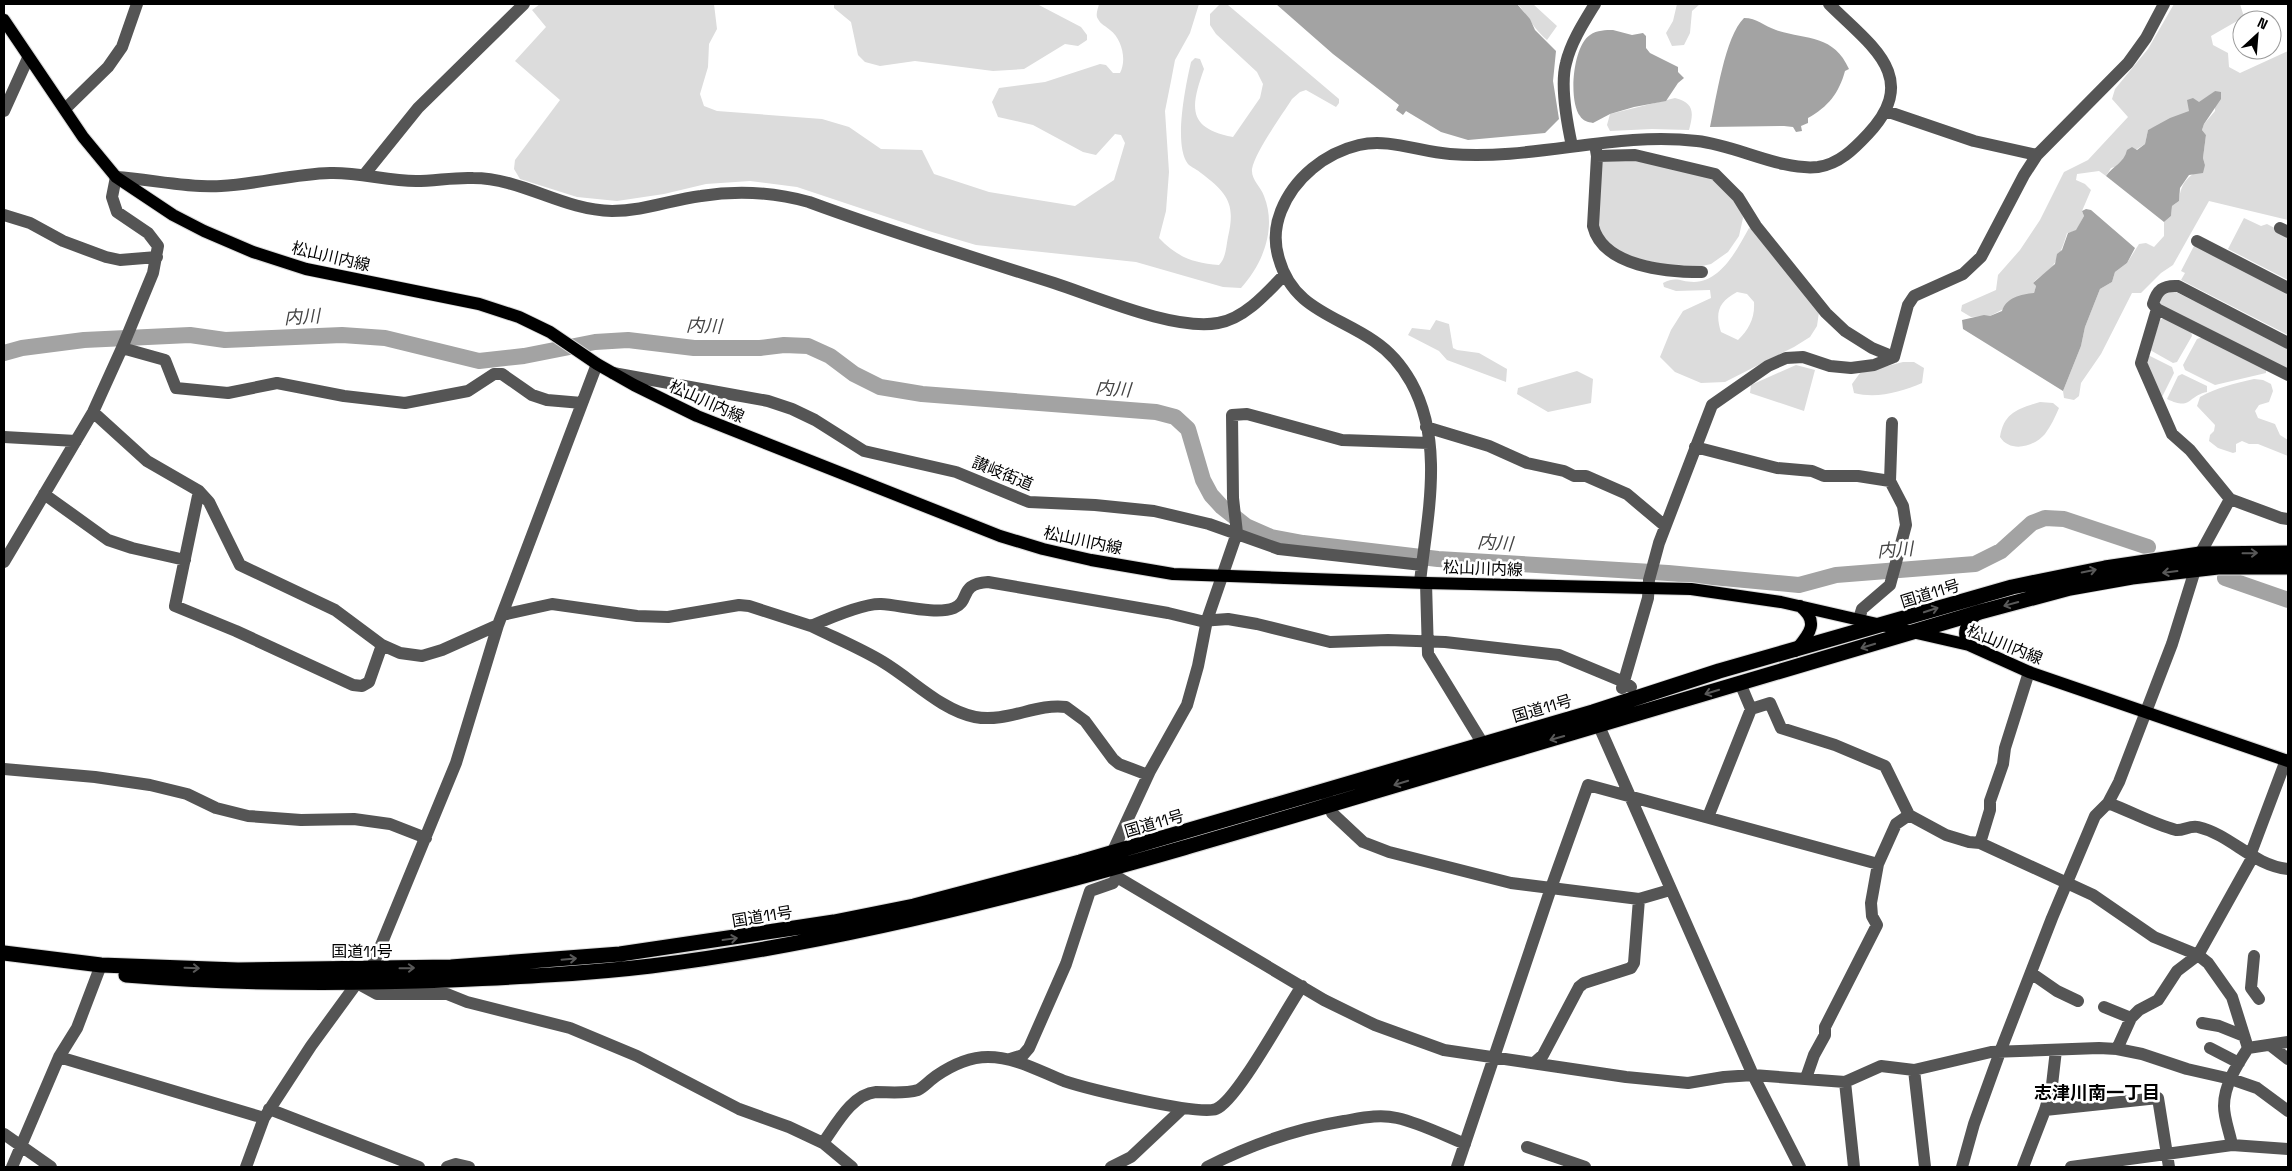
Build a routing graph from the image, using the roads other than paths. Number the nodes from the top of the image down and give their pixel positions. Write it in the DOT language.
graph roads {
  1 [pos="137,4"];
  2 [pos="524,4"];
  3 [pos="1595,4"];
  4 [pos="1830,4"];
  5 [pos="2164,4"];
  6 [pos="4,20"];
  7 [pos="28,58"];
  8 [pos="65,109"];
  9 [pos="4,111"];
  10 [pos="1886,112"];
  11 [pos="1572,146"];
  12 [pos="1596,150"];
  13 [pos="2037,155"];
  14 [pos="364,175"];
  15 [pos="116,177"];
  16 [pos="4,215"];
  17 [pos="2197,241"];
  18 [pos="157,258"];
  19 [pos="1702,272"];
  20 [pos="1284,275"];
  21 [pos="2288,288"];
  22 [pos="2157,309"];
  23 [pos="2288,343"];
  24 [pos="123,347"];
  25 [pos="1894,357"];
  26 [pos="597,364"];
  27 [pos="613,373"];
  28 [pos="2288,375"];
  29 [pos="582,403"];
  30 [pos="93,412"];
  31 [pos="1892,423"];
  32 [pos="1426,427"];
  33 [pos="4,437"];
  34 [pos="76,441"];
  35 [pos="1429,443"];
  36 [pos="1695,447"];
  37 [pos="1890,480"];
  38 [pos="199,491"];
  39 [pos="44,494"];
  40 [pos="2230,499"];
  41 [pos="2288,518"];
  42 [pos="1665,526"];
  43 [pos="1237,530"];
  44 [pos="8,549"];
  45 [pos="2288,553"];
  46 [pos="185,560"];
  47 [pos="4,562"];
  48 [pos="2198,562"];
  49 [pos="1422,563"];
  50 [pos="2288,567"];
  51 [pos="1223,576"];
  52 [pos="1423,583"];
  53 [pos="1649,584"];
  54 [pos="1800,606"];
  55 [pos="1980,612"];
  56 [pos="1859,619"];
  57 [pos="500,620"];
  58 [pos="1207,620"];
  59 [pos="1885,625"];
  60 [pos="811,626"];
  61 [pos="1915,631"];
  62 [pos="1426,642"];
  63 [pos="382,645"];
  64 [pos="1968,645"];
  65 [pos="1795,651"];
  66 [pos="2029,672"];
  67 [pos="1740,683"];
  68 [pos="1751,709"];
  69 [pos="2146,712"];
  70 [pos="1595,719"];
  71 [pos="1483,744"];
  72 [pos="2287,761"];
  73 [pos="4,769"];
  74 [pos="1148,775"];
  75 [pos="1629,797"];
  76 [pos="1328,798"];
  77 [pos="2108,803"];
  78 [pos="1909,815"];
  79 [pos="1708,817"];
  80 [pos="426,838"];
  81 [pos="1980,843"];
  82 [pos="2251,857"];
  83 [pos="1878,864"];
  84 [pos="1114,865"];
  85 [pos="2288,869"];
  86 [pos="2066,882"];
  87 [pos="1551,888"];
  88 [pos="1670,890"];
  89 [pos="1639,899"];
  90 [pos="4,953"];
  91 [pos="2198,955"];
  92 [pos="2254,956"];
  93 [pos="4,963"];
  94 [pos="372,967"];
  95 [pos="99,969"];
  96 [pos="2031,973"];
  97 [pos="357,983"];
  98 [pos="1302,986"];
  99 [pos="2251,988"];
  100 [pos="2232,996"];
  101 [pos="2259,999"];
  102 [pos="2078,1001"];
  103 [pos="2104,1007"];
  104 [pos="2131,1018"];
  105 [pos="2202,1022"];
  106 [pos="2246,1042"];
  107 [pos="2288,1042"];
  108 [pos="2270,1045"];
  109 [pos="2210,1048"];
  110 [pos="2117,1049"];
  111 [pos="2056,1050"];
  112 [pos="2000,1052"];
  113 [pos="59,1057"];
  114 [pos="1494,1057"];
  115 [pos="1010,1059"];
  116 [pos="2288,1059"];
  117 [pos="2239,1062"];
  118 [pos="1534,1063"];
  119 [pos="1914,1070"];
  120 [pos="1753,1075"];
  121 [pos="1806,1078"];
  122 [pos="2231,1079"];
  123 [pos="1845,1082"];
  124 [pos="1182,1109"];
  125 [pos="2045,1110"];
  126 [pos="2288,1111"];
  127 [pos="267,1114"];
  128 [pos="4,1134"];
  129 [pos="823,1143"];
  130 [pos="1465,1144"];
  131 [pos="2232,1145"];
  132 [pos="20,1146"];
  133 [pos="1527,1147"];
  134 [pos="2288,1149"];
  135 [pos="2168,1161"];
  136 [pos="12,1167"];
  137 [pos="51,1167"];
  138 [pos="246,1167"];
  139 [pos="419,1167"];
  140 [pos="447,1167"];
  141 [pos="469,1167"];
  142 [pos="852,1167"];
  143 [pos="1111,1167"];
  144 [pos="1208,1167"];
  145 [pos="1457,1167"];
  146 [pos="1585,1167"];
  147 [pos="1800,1167"];
  148 [pos="1854,1167"];
  149 [pos="1925,1167"];
  150 [pos="1962,1167"];
  151 [pos="2023,1167"];
  152 [pos="2071,1167"];
  1 -- 8 [label="street"];
  2 -- 14 [label="street"];
  3 -- 11 [label="street"];
  4 -- 10 [label="street"];
  5 -- 13 [label="street"];
  6 -- 7 [label="main road, 松山川内線"];
  7 -- 8 [label="main road, 松山川内線"];
  7 -- 9 [label="street"];
  8 -- 15 [label="main road, 松山川内線"];
  10 -- 12 [label="street"];
  10 -- 13 [label="street"];
  11 -- 12 [label="street"];
  11 -- 20 [label="street"];
  12 -- 19 [label="street"];
  12 -- 25 [label="street"];
  13 -- 25 [label="street"];
  14 -- 15 [label="street"];
  14 -- 20 [label="street"];
  15 -- 18 [label="street"];
  15 -- 26 [label="main road, 松山川内線"];
  16 -- 18 [label="street"];
  17 -- 21 [label="street"];
  18 -- 24 [label="street"];
  20 -- 32 [label="street"];
  22 -- 23 [label="street"];
  22 -- 28 [label="street"];
  22 -- 40 [label="street"];
  24 -- 29 [label="street"];
  24 -- 30 [label="street"];
  25 -- 36 [label="street"];
  26 -- 27 [label="main road, 松山川内線"];
  26 -- 29 [label="street"];
  27 -- 43 [label="street, 讃岐街道"];
  27 -- 51 [label="main road, 松山川内線"];
  29 -- 57 [label="street"];
  30 -- 34 [label="street"];
  30 -- 38 [label="street"];
  31 -- 37 [label="street"];
  32 -- 35 [label="street"];
  32 -- 42 [label="street"];
  33 -- 34 [label="street"];
  34 -- 39 [label="street"];
  35 -- 43 [label="street"];
  35 -- 49 [label="street"];
  36 -- 37 [label="street"];
  36 -- 42 [label="street"];
  37 -- 56 [label="street"];
  38 -- 46 [label="street"];
  38 -- 63 [label="street"];
  39 -- 44 [label="street"];
  39 -- 46 [label="street"];
  40 -- 41 [label="street"];
  40 -- 48 [label="street"];
  42 -- 53 [label="street"];
  43 -- 49 [label="street, 讃岐街道"];
  43 -- 51 [label="street"];
  44 -- 47 [label="street"];
  48 -- 45 [label="highway, 国道11号, one-way"];
  46 -- 63 [label="street"];
  48 -- 50 [label="highway, 国道11号"];
  48 -- 55 [label="highway, 国道11号, one-way"];
  59 -- 48 [label="highway, 国道11号, one-way"];
  48 -- 69 [label="street"];
  49 -- 52 [label="street"];
  51 -- 52 [label="main road, 松山川内線"];
  51 -- 58 [label="street"];
  52 -- 53 [label="main road, 松山川内線"];
  52 -- 62 [label="street"];
  53 -- 54 [label="main road, 松山川内線"];
  53 -- 62 [label="street"];
  54 -- 56 [label="main road, 松山川内線"];
  54 -- 65 [label="main road"];
  55 -- 61 [label="highway, 国道11号"];
  55 -- 64 [label="main road"];
  56 -- 59 [label="main road, 松山川内線"];
  57 -- 60 [label="street"];
  57 -- 63 [label="street"];
  57 -- 80 [label="street"];
  58 -- 60 [label="street"];
  58 -- 62 [label="street"];
  58 -- 74 [label="street"];
  59 -- 61 [label="main road, 松山川内線"];
  59 -- 65 [label="highway, 国道11号"];
  60 -- 74 [label="street"];
  61 -- 64 [label="main road, 松山川内線"];
  61 -- 67 [label="highway, 国道11号, one-way"];
  62 -- 71 [label="street"];
  64 -- 66 [label="main road, 松山川内線"];
  65 -- 70 [label="highway, 国道11号"];
  66 -- 69 [label="main road, 松山川内線"];
  66 -- 81 [label="street"];
  67 -- 68 [label="street"];
  67 -- 70 [label="highway, 国道11号, one-way"];
  68 -- 78 [label="street"];
  68 -- 79 [label="street"];
  69 -- 72 [label="main road, 松山川内線"];
  69 -- 77 [label="street"];
  70 -- 71 [label="highway, 国道11号"];
  70 -- 75 [label="street"];
  70 -- 76 [label="highway, 国道11号, one-way"];
  71 -- 76 [label="highway, 国道11号"];
  72 -- 82 [label="street"];
  73 -- 80 [label="street"];
  74 -- 84 [label="street"];
  75 -- 79 [label="street"];
  75 -- 87 [label="street"];
  75 -- 88 [label="street"];
  76 -- 84 [label="highway, 国道11号"];
  76 -- 87 [label="street"];
  77 -- 82 [label="street"];
  77 -- 86 [label="street"];
  78 -- 81 [label="street"];
  78 -- 83 [label="street"];
  79 -- 83 [label="street"];
  80 -- 94 [label="street"];
  81 -- 86 [label="street"];
  82 -- 85 [label="street"];
  82 -- 91 [label="street"];
  83 -- 121 [label="street"];
  94 -- 84 [label="highway, 国道11号, one-way"];
  84 -- 97 [label="highway, 国道11号"];
  84 -- 98 [label="street"];
  84 -- 115 [label="street"];
  86 -- 91 [label="street"];
  86 -- 96 [label="street"];
  87 -- 89 [label="street"];
  87 -- 114 [label="street"];
  88 -- 89 [label="street"];
  88 -- 120 [label="street"];
  89 -- 118 [label="street"];
  90 -- 95 [label="highway, 国道11号"];
  91 -- 100 [label="street"];
  91 -- 104 [label="street"];
  92 -- 99 [label="street"];
  93 -- 95 [label="highway, 国道11号"];
  95 -- 94 [label="highway, 国道11号, one-way"];
  94 -- 97 [label="street"];
  95 -- 97 [label="highway, 国道11号"];
  95 -- 113 [label="street"];
  96 -- 102 [label="street"];
  96 -- 112 [label="street"];
  97 -- 127 [label="street"];
  97 -- 129 [label="street"];
  98 -- 114 [label="street"];
  98 -- 124 [label="street"];
  99 -- 100 [label="street"];
  99 -- 101 [label="street"];
  100 -- 106 [label="street"];
  103 -- 104 [label="street"];
  104 -- 110 [label="street"];
  105 -- 106 [label="street"];
  106 -- 108 [label="street"];
  106 -- 117 [label="street"];
  107 -- 108 [label="street"];
  108 -- 116 [label="street"];
  109 -- 117 [label="street"];
  110 -- 111 [label="street"];
  110 -- 122 [label="street"];
  111 -- 112 [label="street"];
  111 -- 125 [label="street"];
  112 -- 119 [label="street"];
  112 -- 150 [label="street"];
  113 -- 127 [label="street"];
  113 -- 132 [label="street"];
  114 -- 118 [label="street"];
  114 -- 130 [label="street"];
  115 -- 124 [label="street"];
  115 -- 129 [label="street"];
  117 -- 122 [label="street"];
  118 -- 120 [label="street"];
  119 -- 123 [label="street"];
  119 -- 149 [label="street"];
  120 -- 121 [label="street"];
  120 -- 147 [label="street"];
  121 -- 123 [label="street"];
  122 -- 126 [label="street"];
  122 -- 131 [label="street"];
  123 -- 148 [label="street"];
  124 -- 143 [label="street"];
  125 -- 135 [label="street"];
  125 -- 151 [label="street"];
  127 -- 138 [label="street"];
  127 -- 139 [label="street"];
  128 -- 132 [label="street"];
  129 -- 142 [label="street"];
  130 -- 144 [label="street"];
  130 -- 145 [label="street"];
  131 -- 134 [label="street"];
  131 -- 135 [label="street"];
  132 -- 136 [label="street"];
  132 -- 137 [label="street"];
  133 -- 146 [label="street"];
  135 -- 152 [label="street"];
  140 -- 141 [label="street"];
}
